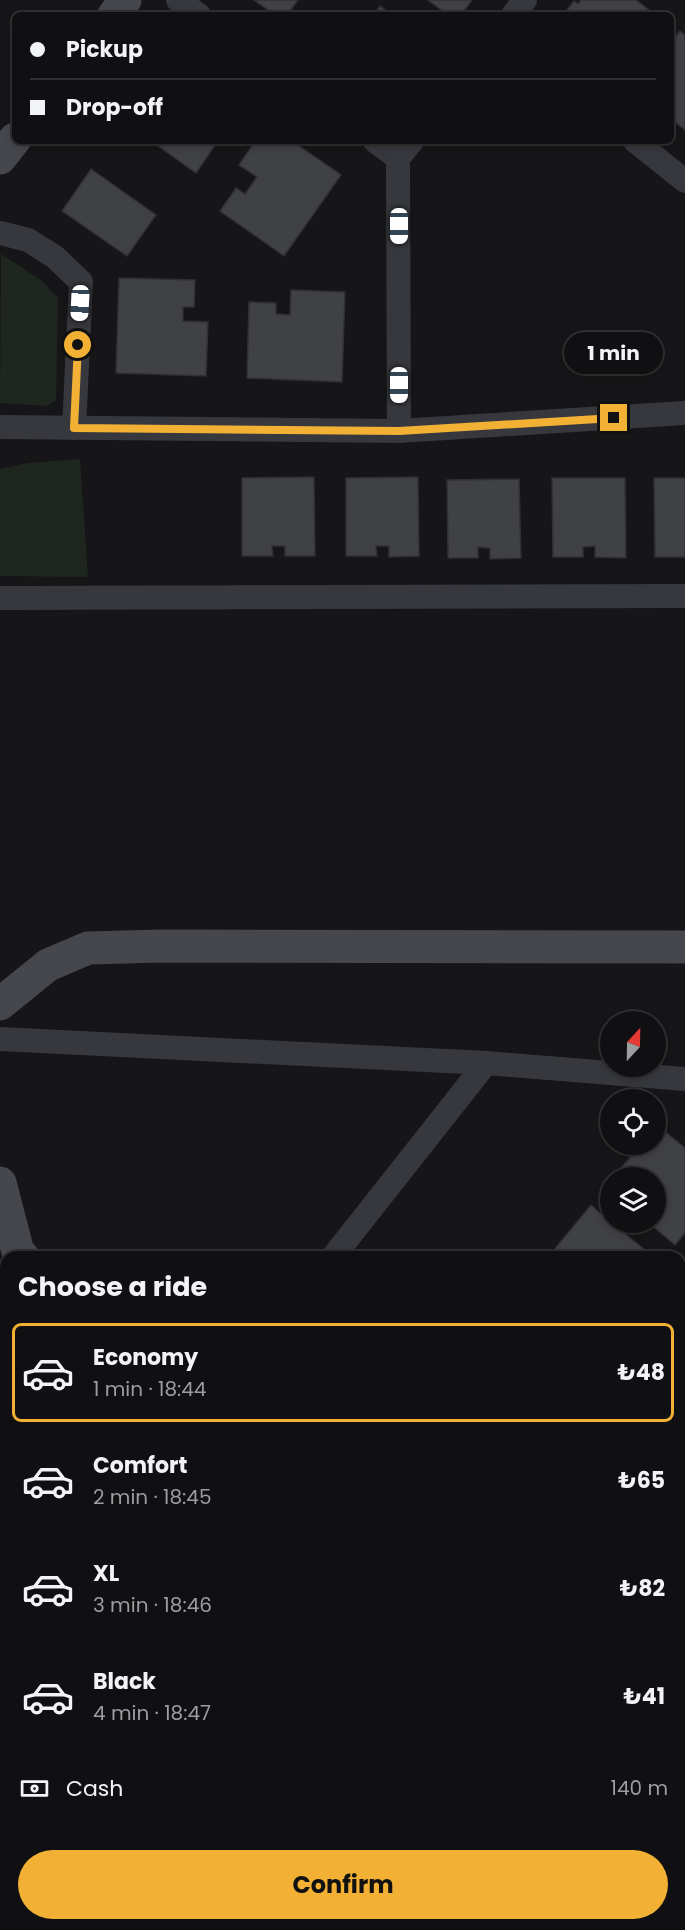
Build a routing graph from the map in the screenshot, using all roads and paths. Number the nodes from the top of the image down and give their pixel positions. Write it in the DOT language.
graph roads {
  1 [pos="178,0"];
  2 [pos="525,0"];
  3 [pos="195,12"];
  4 [pos="515,12"];
  5 [pos="12,143"];
  6 [pos="386,144"];
  7 [pos="639,144"];
  8 [pos="405,149"];
  9 [pos="0,158"];
  10 [pos="685,181"];
  11 [pos="0,233"];
  12 [pos="685,413"];
  13 [pos="0,427"];
  14 [pos="74,428"];
  15 [pos="399,431"];
  16 [pos="685,596"];
  17 [pos="0,598"];
  18 [pos="685,947"];
  19 [pos="0,1004"];
  20 [pos="0,1039"];
  21 [pos="486,1063"];
  22 [pos="685,1079"];
  23 [pos="0,1183"];
  24 [pos="15,1249"];
  25 [pos="338,1251"];
  1 -- 3 [label="street"];
  2 -- 4 [label="street"];
  5 -- 9 [label="main road"];
  6 -- 8 [label="street"];
  7 -- 10 [label="street"];
  8 -- 15 [label="street"];
  11 -- 14 [label="street"];
  12 -- 15 [label="street"];
  13 -- 14 [label="street"];
  14 -- 15 [label="street"];
  16 -- 17 [label="street"];
  18 -- 19 [label="main road"];
  20 -- 21 [label="street"];
  21 -- 22 [label="street"];
  21 -- 25 [label="street"];
  23 -- 24 [label="main road"];
}
